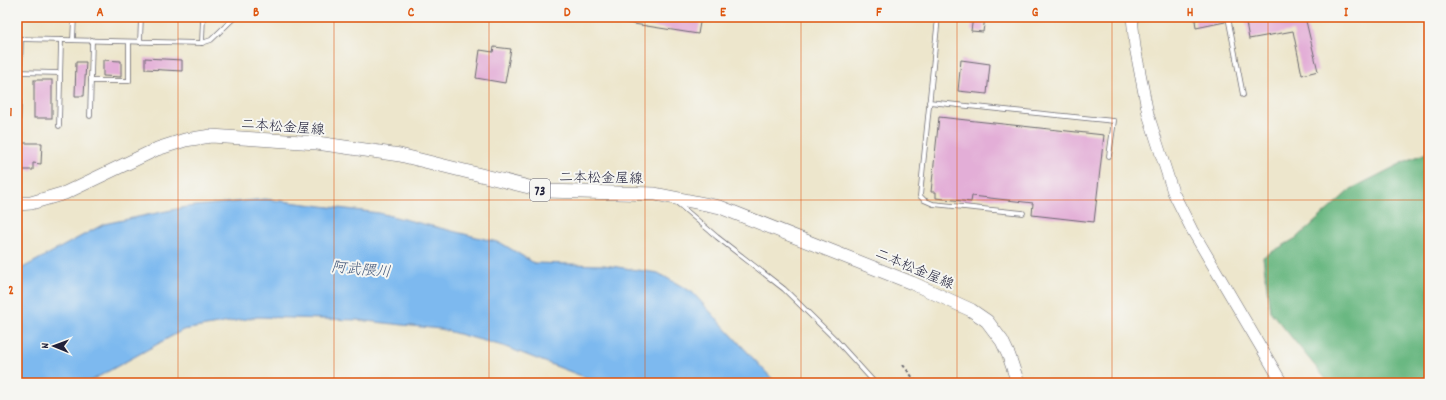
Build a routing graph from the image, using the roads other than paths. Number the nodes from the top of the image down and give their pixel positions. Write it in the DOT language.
graph roads {
  1 [pos="74,17"];
  2 [pos="141,17"];
  3 [pos="203,17"];
  4 [pos="235,17"];
  5 [pos="938,17"];
  6 [pos="1132,17"];
  7 [pos="1228,17"];
  8 [pos="19,39"];
  9 [pos="61,40"];
  10 [pos="73,40"];
  11 [pos="92,40"];
  12 [pos="129,42"];
  13 [pos="140,42"];
  14 [pos="202,44"];
  15 [pos="18,72"];
  16 [pos="60,73"];
  17 [pos="91,81"];
  18 [pos="1244,95"];
  19 [pos="929,102"];
  20 [pos="90,116"];
  21 [pos="59,126"];
  22 [pos="18,129"];
  23 [pos="1109,156"];
  24 [pos="674,198"];
  25 [pos="17,204"];
  26 [pos="1023,213"];
  27 [pos="875,383"];
  28 [pos="1018,383"];
  29 [pos="1282,383"];
  1 -- 10 [label="lane"];
  2 -- 13 [label="lane"];
  3 -- 14 [label="lane"];
  4 -- 14 [label="lane"];
  5 -- 19 [label="lane"];
  6 -- 29 [label="street"];
  7 -- 18 [label="lane"];
  8 -- 9 [label="lane"];
  8 -- 15 [label="lane"];
  9 -- 10 [label="lane"];
  9 -- 16 [label="lane"];
  10 -- 11 [label="lane"];
  11 -- 12 [label="lane"];
  11 -- 17 [label="lane"];
  12 -- 13 [label="lane"];
  12 -- 17 [label="lane"];
  13 -- 14 [label="lane"];
  15 -- 16 [label="lane"];
  15 -- 22 [label="lane"];
  16 -- 21 [label="lane"];
  17 -- 20 [label="lane"];
  19 -- 23 [label="lane"];
  19 -- 26 [label="lane"];
  24 -- 25 [label="main road, 二本松金屋線 / 73"];
  24 -- 27 [label="lane"];
  24 -- 28 [label="main road, 二本松金屋線 / 73"];
}
